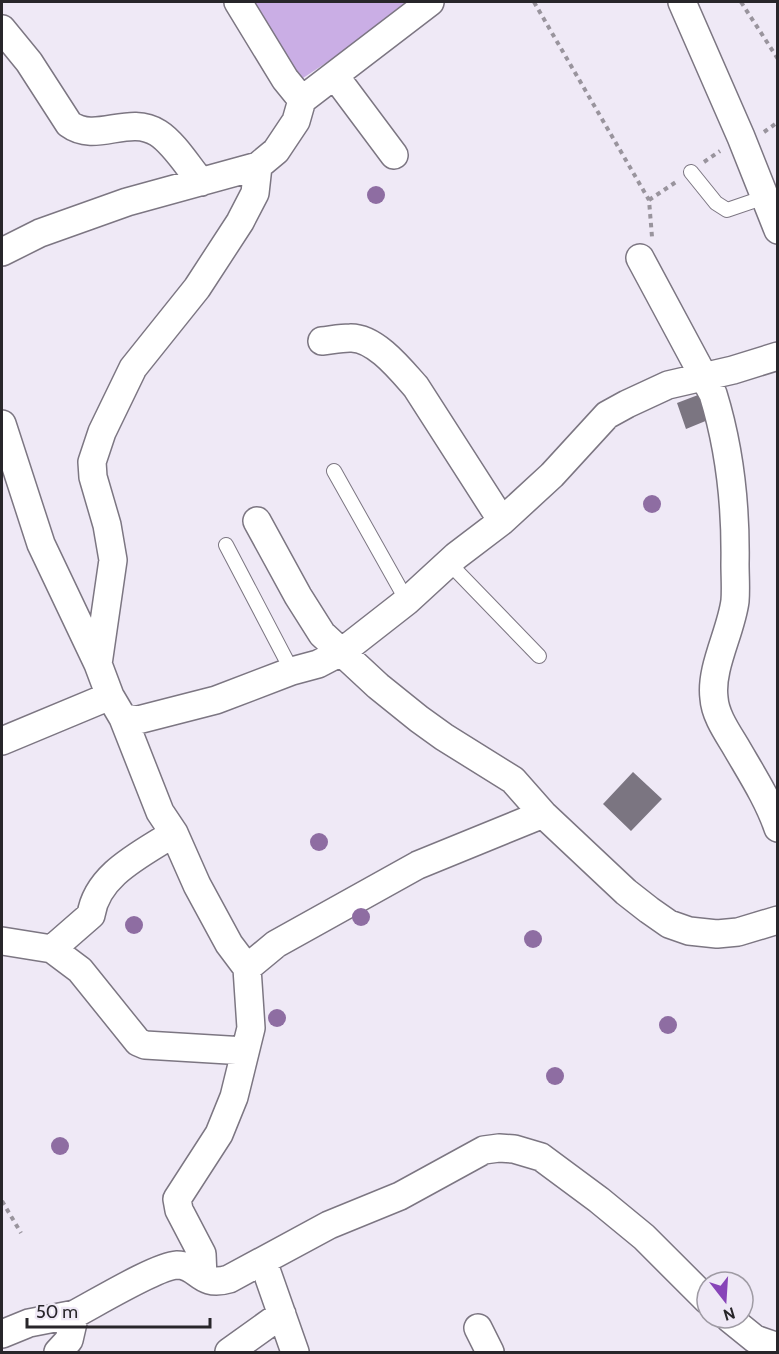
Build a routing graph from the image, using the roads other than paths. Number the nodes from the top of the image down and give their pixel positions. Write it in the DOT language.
graph roads {
  1 [pos="238,2"];
  2 [pos="430,2"];
  3 [pos="682,2"];
  4 [pos="2,29"];
  5 [pos="335,76"];
  6 [pos="302,100"];
  7 [pos="394,155"];
  8 [pos="258,166"];
  9 [pos="691,172"];
  10 [pos="201,182"];
  11 [pos="767,185"];
  12 [pos="777,230"];
  13 [pos="2,252"];
  14 [pos="640,258"];
  15 [pos="322,341"];
  16 [pos="777,356"];
  17 [pos="703,376"];
  18 [pos="2,424"];
  19 [pos="334,471"];
  20 [pos="257,521"];
  21 [pos="502,521"];
  22 [pos="226,545"];
  23 [pos="449,563"];
  24 [pos="407,601"];
  25 [pos="343,651"];
  26 [pos="539,656"];
  27 [pos="98,664"];
  28 [pos="292,670"];
  29 [pos="117,707"];
  30 [pos="2,741"];
  31 [pos="543,814"];
  32 [pos="777,828"];
  33 [pos="174,833"];
  34 [pos="777,920"];
  35 [pos="2,941"];
  36 [pos="52,949"];
  37 [pos="247,968"];
  38 [pos="245,1051"];
  39 [pos="263,1261"];
  40 [pos="203,1277"];
  41 [pos="695,1288"];
  42 [pos="75,1314"];
  43 [pos="282,1314"];
  44 [pos="478,1328"];
  45 [pos="744,1330"];
  46 [pos="2,1334"];
  47 [pos="777,1347"];
  48 [pos="58,1353"];
  49 [pos="229,1353"];
  50 [pos="295,1353"];
  51 [pos="490,1353"];
  1 -- 6 [label="street"];
  2 -- 5 [label="street"];
  3 -- 11 [label="street"];
  4 -- 10 [label="street"];
  5 -- 6 [label="street"];
  5 -- 7 [label="street"];
  6 -- 8 [label="street"];
  8 -- 10 [label="street"];
  8 -- 27 [label="street"];
  9 -- 11 [label="lane"];
  10 -- 13 [label="street"];
  11 -- 12 [label="street"];
  14 -- 17 [label="street"];
  15 -- 21 [label="street"];
  16 -- 17 [label="street"];
  17 -- 21 [label="street"];
  17 -- 32 [label="street"];
  18 -- 27 [label="street"];
  19 -- 24 [label="lane"];
  20 -- 25 [label="street"];
  21 -- 23 [label="street"];
  22 -- 28 [label="lane"];
  23 -- 24 [label="street"];
  23 -- 26 [label="lane"];
  24 -- 25 [label="street"];
  25 -- 28 [label="street"];
  25 -- 31 [label="street"];
  27 -- 29 [label="street"];
  28 -- 29 [label="street"];
  29 -- 30 [label="street"];
  29 -- 33 [label="street"];
  31 -- 34 [label="street"];
  31 -- 37 [label="street"];
  33 -- 36 [label="street"];
  33 -- 37 [label="street"];
  35 -- 36 [label="street"];
  36 -- 38 [label="street"];
  37 -- 38 [label="street"];
  38 -- 40 [label="street"];
  39 -- 40 [label="street"];
  39 -- 41 [label="street"];
  39 -- 43 [label="street"];
  40 -- 42 [label="street"];
  42 -- 46 [label="street"];
  42 -- 48 [label="street"];
  43 -- 49 [label="street"];
  43 -- 50 [label="street"];
  44 -- 51 [label="street"];
  45 -- 47 [label="street"];
}
